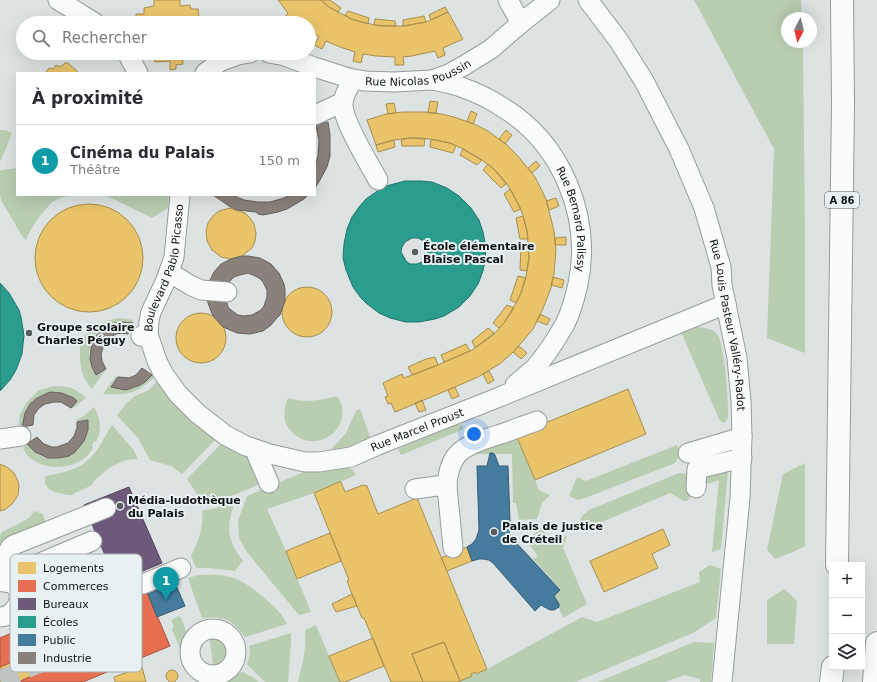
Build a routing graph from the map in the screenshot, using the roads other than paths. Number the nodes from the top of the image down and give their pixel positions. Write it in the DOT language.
graph roads {
  1 [pos="58,0"];
  2 [pos="508,0"];
  3 [pos="550,0"];
  4 [pos="588,0"];
  5 [pos="842,0"];
  6 [pos="84,16"];
  7 [pos="527,25"];
  8 [pos="131,60"];
  9 [pos="224,60"];
  10 [pos="296,60"];
  11 [pos="137,72"];
  12 [pos="206,72"];
  13 [pos="352,79"];
  14 [pos="432,80"];
  15 [pos="343,102"];
  16 [pos="316,115"];
  17 [pos="378,180"];
  18 [pos="180,196"];
  19 [pos="169,272"];
  20 [pos="227,292"];
  21 [pos="726,304"];
  22 [pos="144,335"];
  23 [pos="492,400"];
  24 [pos="537,422"];
  25 [pos="21,436"];
  26 [pos="742,437"];
  27 [pos="0,439"];
  28 [pos="258,450"];
  29 [pos="688,453"];
  30 [pos="742,458"];
  31 [pos="269,484"];
  32 [pos="447,487"];
  33 [pos="415,488"];
  34 [pos="696,488"];
  35 [pos="106,508"];
  36 [pos="92,541"];
  37 [pos="453,548"];
  38 [pos="61,554"];
  39 [pos="837,562"];
  40 [pos="181,568"];
  41 [pos="7,583"];
  42 [pos="143,584"];
  43 [pos="10,614"];
  44 [pos="0,617"];
  45 [pos="877,643"];
  46 [pos="833,670"];
  47 [pos="722,682"];
  48 [pos="831,682"];
  49 [pos="874,682"];
  1 -- 6 [label="street"];
  2 -- 7 [label="street"];
  3 -- 7 [label="street, Rue Nicolas Poussin"];
  4 -- 21 [label="street, Rue Louis Pasteur Valléry-Radot"];
  5 -- 39 [label="highway, A 86"];
  7 -- 14 [label="street, Rue Nicolas Poussin"];
  8 -- 11 [label="street"];
  9 -- 12 [label="street"];
  10 -- 13 [label="street, Rue Nicolas Poussin"];
  13 -- 14 [label="street, Rue Nicolas Poussin"];
  13 -- 15 [label="street"];
  14 -- 23 [label="street, Rue Bernard Palissy"];
  15 -- 16 [label="street"];
  15 -- 17 [label="street"];
  18 -- 19 [label="street, Boulevard Pablo Picasso"];
  19 -- 20 [label="street"];
  19 -- 22 [label="street, Boulevard Pablo Picasso"];
  21 -- 23 [label="street, Rue Marcel Proust"];
  21 -- 26 [label="street, Rue Louis Pasteur Valléry-Radot"];
  22 -- 28 [label="street, Rue Marcel Proust"];
  23 -- 28 [label="street, Rue Marcel Proust"];
  24 -- 32 [label="street"];
  25 -- 27 [label="street"];
  26 -- 29 [label="street"];
  26 -- 30 [label="street, Rue Louis Pasteur Valléry-Radot"];
  28 -- 31 [label="street"];
  30 -- 34 [label="street"];
  30 -- 47 [label="street, Rue Louis Pasteur Valléry-Radot"];
  32 -- 33 [label="street"];
  32 -- 37 [label="street"];
  35 -- 41 [label="street"];
  36 -- 38 [label="street"];
  40 -- 42 [label="street"];
  43 -- 44 [label="street"];
  45 -- 49 [label="highway"];
  46 -- 48 [label="highway"];
}
